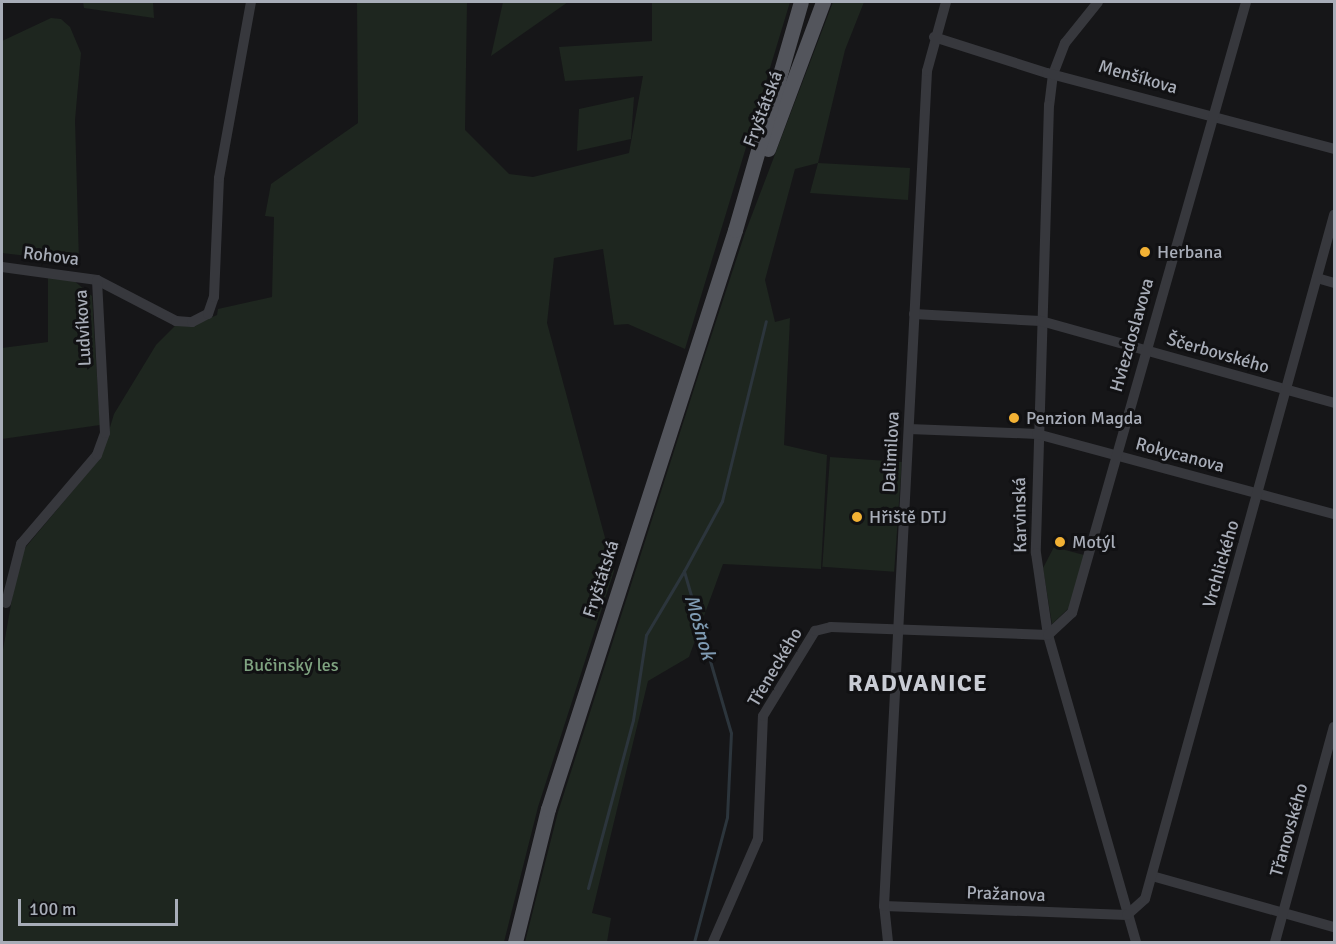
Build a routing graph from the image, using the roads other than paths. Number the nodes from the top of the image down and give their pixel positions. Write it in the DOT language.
graph roads {
  1 [pos="251,2"];
  2 [pos="801,2"];
  3 [pos="823,2"];
  4 [pos="946,2"];
  5 [pos="1098,2"];
  6 [pos="1246,2"];
  7 [pos="934,37"];
  8 [pos="1053,74"];
  9 [pos="1213,115"];
  10 [pos="1335,149"];
  11 [pos="1335,215"];
  12 [pos="735,230"];
  13 [pos="2,267"];
  14 [pos="1317,278"];
  15 [pos="97,280"];
  16 [pos="1335,283"];
  17 [pos="914,314"];
  18 [pos="1041,321"];
  19 [pos="1145,349"];
  20 [pos="1286,389"];
  21 [pos="1335,403"];
  22 [pos="909,429"];
  23 [pos="1037,434"];
  24 [pos="1116,455"];
  25 [pos="1258,493"];
  26 [pos="1335,514"];
  27 [pos="6,603"];
  28 [pos="898,628"];
  29 [pos="1048,635"];
  30 [pos="1335,727"];
  31 [pos="1152,876"];
  32 [pos="884,906"];
  33 [pos="1283,913"];
  34 [pos="1127,915"];
  35 [pos="1335,927"];
  36 [pos="515,942"];
  37 [pos="713,942"];
  38 [pos="888,942"];
  39 [pos="1136,942"];
  40 [pos="1275,942"];
  1 -- 15 [label="street, Ludvíkova"];
  2 -- 12 [label="main road, Fryštátská"];
  3 -- 12 [label="main road, Fryštátská"];
  4 -- 7 [label="street, Dalimilova"];
  5 -- 8 [label="street, Karvinská"];
  6 -- 9 [label="street, Hviezdoslavova"];
  7 -- 8 [label="street, Menšíkova"];
  7 -- 17 [label="street, Dalimilova"];
  8 -- 9 [label="street, Menšíkova"];
  8 -- 18 [label="street, Karvinská"];
  9 -- 10 [label="street, Menšíkova"];
  9 -- 19 [label="street, Hviezdoslavova"];
  11 -- 14 [label="street, Vrchlického"];
  12 -- 36 [label="main road, Fryštátská"];
  13 -- 15 [label="street, Rohova"];
  14 -- 16 [label="street"];
  14 -- 20 [label="street, Vrchlického"];
  15 -- 27 [label="street, Ludvíkova"];
  17 -- 18 [label="street, Ščerbovského"];
  17 -- 22 [label="street, Dalimilova"];
  18 -- 19 [label="street, Ščerbovského"];
  18 -- 23 [label="street, Karvinská"];
  19 -- 20 [label="street, Ščerbovského"];
  19 -- 24 [label="street, Hviezdoslavova"];
  20 -- 21 [label="street, Ščerbovského"];
  20 -- 25 [label="street, Vrchlického"];
  22 -- 23 [label="street, Rokycanova"];
  22 -- 28 [label="street, Dalimilova"];
  23 -- 24 [label="street, Rokycanova"];
  23 -- 29 [label="street, Karvinská"];
  24 -- 25 [label="street, Rokycanova"];
  24 -- 29 [label="street, Hviezdoslavova"];
  25 -- 26 [label="street, Rokycanova"];
  25 -- 31 [label="street, Vrchlického"];
  28 -- 29 [label="street, Třeneckého"];
  28 -- 32 [label="street, Dalimilova"];
  28 -- 37 [label="street, Třeneckého"];
  29 -- 34 [label="street, Karvinská"];
  30 -- 33 [label="street, Třanovského"];
  31 -- 33 [label="street"];
  31 -- 34 [label="street, Vrchlického"];
  32 -- 34 [label="street, Pražanova"];
  32 -- 38 [label="street, Dalimilova"];
  33 -- 35 [label="street"];
  33 -- 40 [label="street, Třanovského"];
  34 -- 39 [label="street, Karvinská"];
}
